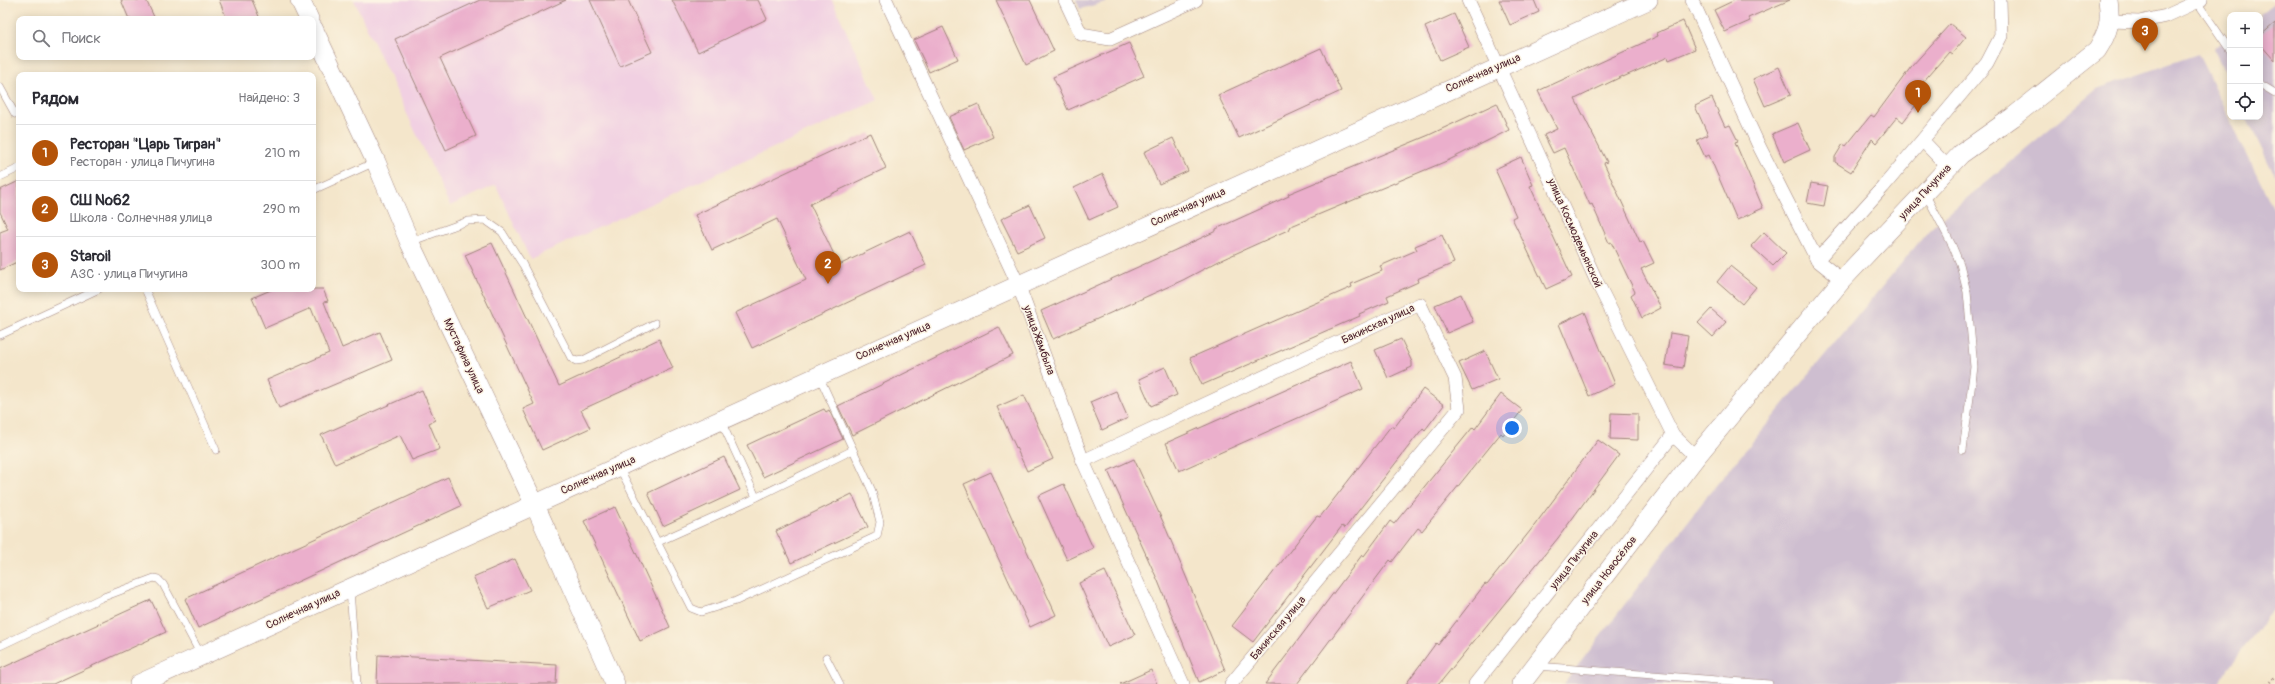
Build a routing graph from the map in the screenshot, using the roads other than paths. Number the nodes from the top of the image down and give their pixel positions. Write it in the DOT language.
graph roads {
  1 [pos="300,0"];
  2 [pos="886,0"];
  3 [pos="1065,0"];
  4 [pos="1196,0"];
  5 [pos="1468,0"];
  6 [pos="1648,0"];
  7 [pos="1692,0"];
  8 [pos="2000,0"];
  9 [pos="2108,0"];
  10 [pos="2199,1"];
  11 [pos="308,16"];
  12 [pos="2110,21"];
  13 [pos="316,34"];
  14 [pos="2229,48"];
  15 [pos="1500,66"];
  16 [pos="2263,86"];
  17 [pos="0,87"];
  18 [pos="2275,93"];
  19 [pos="15,114"];
  20 [pos="1923,141"];
  21 [pos="376,162"];
  22 [pos="1948,167"];
  23 [pos="16,169"];
  24 [pos="0,176"];
  25 [pos="316,189"];
  26 [pos="1924,193"];
  27 [pos="410,243"];
  28 [pos="1817,260"];
  29 [pos="1842,280"];
  30 [pos="1018,284"];
  31 [pos="93,292"];
  32 [pos="146,292"];
  33 [pos="655,323"];
  34 [pos="0,335"];
  35 [pos="819,374"];
  36 [pos="720,419"];
  37 [pos="1673,435"];
  38 [pos="216,450"];
  39 [pos="853,450"];
  40 [pos="1963,450"];
  41 [pos="1696,457"];
  42 [pos="1083,461"];
  43 [pos="618,466"];
  44 [pos="756,497"];
  45 [pos="534,503"];
  46 [pos="658,542"];
  47 [pos="350,588"];
  48 [pos="0,646"];
  49 [pos="202,655"];
  50 [pos="826,657"];
  51 [pos="1535,666"];
  52 [pos="140,684"];
  53 [pos="357,684"];
  54 [pos="615,684"];
  55 [pos="840,684"];
  56 [pos="1183,684"];
  57 [pos="1231,684"];
  58 [pos="1475,684"];
  59 [pos="1521,684"];
  60 [pos="1769,684"];
  1 -- 11 [label="street"];
  2 -- 30 [label="street, улица Жамбыла"];
  3 -- 4 [label="street"];
  5 -- 15 [label="street, улица Космодемьянской"];
  6 -- 15 [label="street, Солнечная улица"];
  7 -- 28 [label="street"];
  8 -- 20 [label="street"];
  9 -- 12 [label="street"];
  10 -- 12 [label="street"];
  10 -- 14 [label="lane"];
  12 -- 22 [label="street, улица Пичугина"];
  13 -- 21 [label="street, Мустафина улица"];
  15 -- 30 [label="street, Солнечная улица"];
  15 -- 37 [label="street, улица Космодемьянской"];
  16 -- 18 [label="lane"];
  17 -- 19 [label="lane"];
  20 -- 22 [label="street"];
  20 -- 28 [label="street"];
  21 -- 25 [label="lane"];
  21 -- 27 [label="street, Мустафина улица"];
  22 -- 26 [label="street, улица Пичугина"];
  23 -- 24 [label="lane"];
  26 -- 29 [label="street, улица Пичугина"];
  26 -- 40 [label="lane"];
  27 -- 33 [label="lane"];
  27 -- 45 [label="street, Мустафина улица"];
  28 -- 29 [label="street"];
  29 -- 41 [label="street, улица Пичугина"];
  30 -- 35 [label="street, Солнечная улица"];
  30 -- 42 [label="street, улица Жамбыла"];
  31 -- 34 [label="lane"];
  32 -- 38 [label="lane"];
  35 -- 36 [label="street, Солнечная улица"];
  35 -- 39 [label="lane"];
  36 -- 43 [label="street, Солнечная улица"];
  36 -- 44 [label="lane"];
  37 -- 41 [label="street, улица Космодемьянской"];
  37 -- 58 [label="street, улица Пичугина"];
  39 -- 44 [label="lane"];
  39 -- 46 [label="lane"];
  41 -- 51 [label="street, улица Новосёлов"];
  42 -- 56 [label="street, улица Жамбыла"];
  42 -- 57 [label="street, Бакинская улица"];
  43 -- 45 [label="street, Солнечная улица"];
  43 -- 46 [label="lane"];
  44 -- 46 [label="lane"];
  45 -- 47 [label="street, Солнечная улица"];
  45 -- 54 [label="street, Мустафина улица"];
  47 -- 49 [label="street, Солнечная улица"];
  47 -- 53 [label="lane"];
  48 -- 49 [label="lane"];
  49 -- 52 [label="street, Солнечная улица"];
  50 -- 55 [label="lane"];
  51 -- 59 [label="street, улица Новосёлов"];
  51 -- 60 [label="lane"];
}
